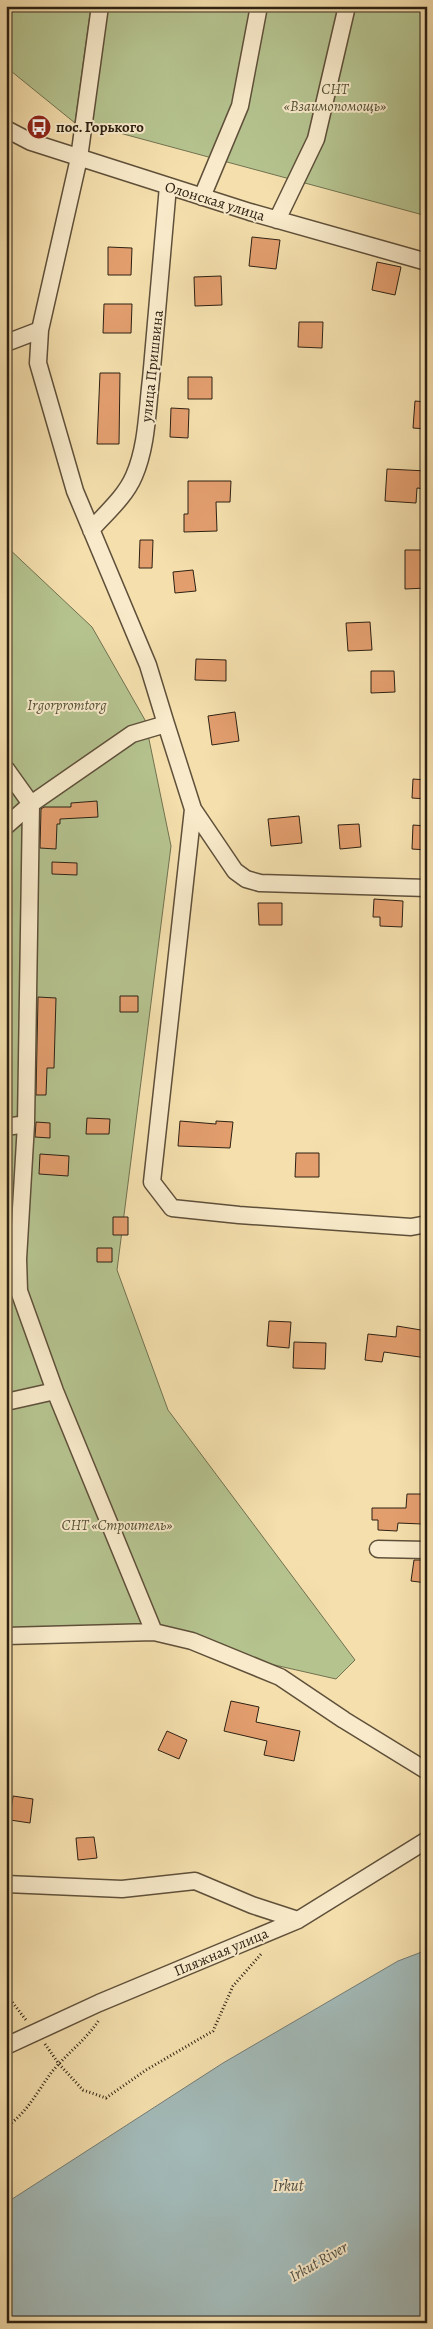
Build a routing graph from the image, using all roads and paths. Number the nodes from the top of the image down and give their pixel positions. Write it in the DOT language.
graph roads {
  1 [pos="100,6"];
  2 [pos="259,6"];
  3 [pos="347,6"];
  4 [pos="6,129"];
  5 [pos="79,158"];
  6 [pos="168,186"];
  7 [pos="202,197"];
  8 [pos="277,220"];
  9 [pos="427,262"];
  10 [pos="40,330"];
  11 [pos="6,343"];
  12 [pos="91,530"];
  13 [pos="166,724"];
  14 [pos="6,769"];
  15 [pos="31,804"];
  16 [pos="193,809"];
  17 [pos="6,826"];
  18 [pos="427,888"];
  19 [pos="26,1124"];
  20 [pos="6,1127"];
  21 [pos="427,1224"];
  22 [pos="12,1259"];
  23 [pos="55,1391"];
  24 [pos="6,1402"];
  25 [pos="378,1548"];
  26 [pos="427,1550"];
  27 [pos="154,1632"];
  28 [pos="6,1636"];
  29 [pos="427,1771"];
  30 [pos="427,1840"];
  31 [pos="6,1884"];
  32 [pos="298,1920"];
  33 [pos="264,1950"];
  34 [pos="6,1994"];
  35 [pos="114,1997"];
  36 [pos="37,2032"];
  37 [pos="6,2046"];
  38 [pos="59,2064"];
  39 [pos="6,2127"];
  1 -- 5 [label="street"];
  2 -- 7 [label="street"];
  3 -- 8 [label="street"];
  4 -- 5 [label="street, Олонская улица"];
  5 -- 6 [label="street, Олонская улица"];
  5 -- 10 [label="street"];
  6 -- 7 [label="street, Олонская улица"];
  6 -- 12 [label="street, улица Пришвина"];
  7 -- 8 [label="street, Олонская улица"];
  8 -- 9 [label="street, Олонская улица"];
  10 -- 11 [label="street"];
  10 -- 12 [label="street"];
  12 -- 13 [label="street"];
  13 -- 15 [label="street"];
  13 -- 16 [label="street"];
  14 -- 15 [label="street"];
  15 -- 17 [label="street"];
  15 -- 19 [label="street"];
  16 -- 18 [label="street"];
  16 -- 21 [label="street"];
  19 -- 20 [label="street"];
  19 -- 22 [label="street"];
  22 -- 23 [label="street"];
  23 -- 24 [label="street"];
  23 -- 27 [label="street"];
  25 -- 26 [label="street"];
  27 -- 28 [label="street"];
  27 -- 29 [label="street"];
  30 -- 32 [label="street, Пляжная улица"];
  31 -- 32 [label="street"];
  32 -- 35 [label="street, Пляжная улица"];
  33 -- 38 [label="path"];
  34 -- 36 [label="path"];
  35 -- 36 [label="street, Пляжная улица"];
  35 -- 38 [label="path"];
  36 -- 37 [label="street, Пляжная улица"];
  36 -- 38 [label="path"];
  38 -- 39 [label="path"];
}
